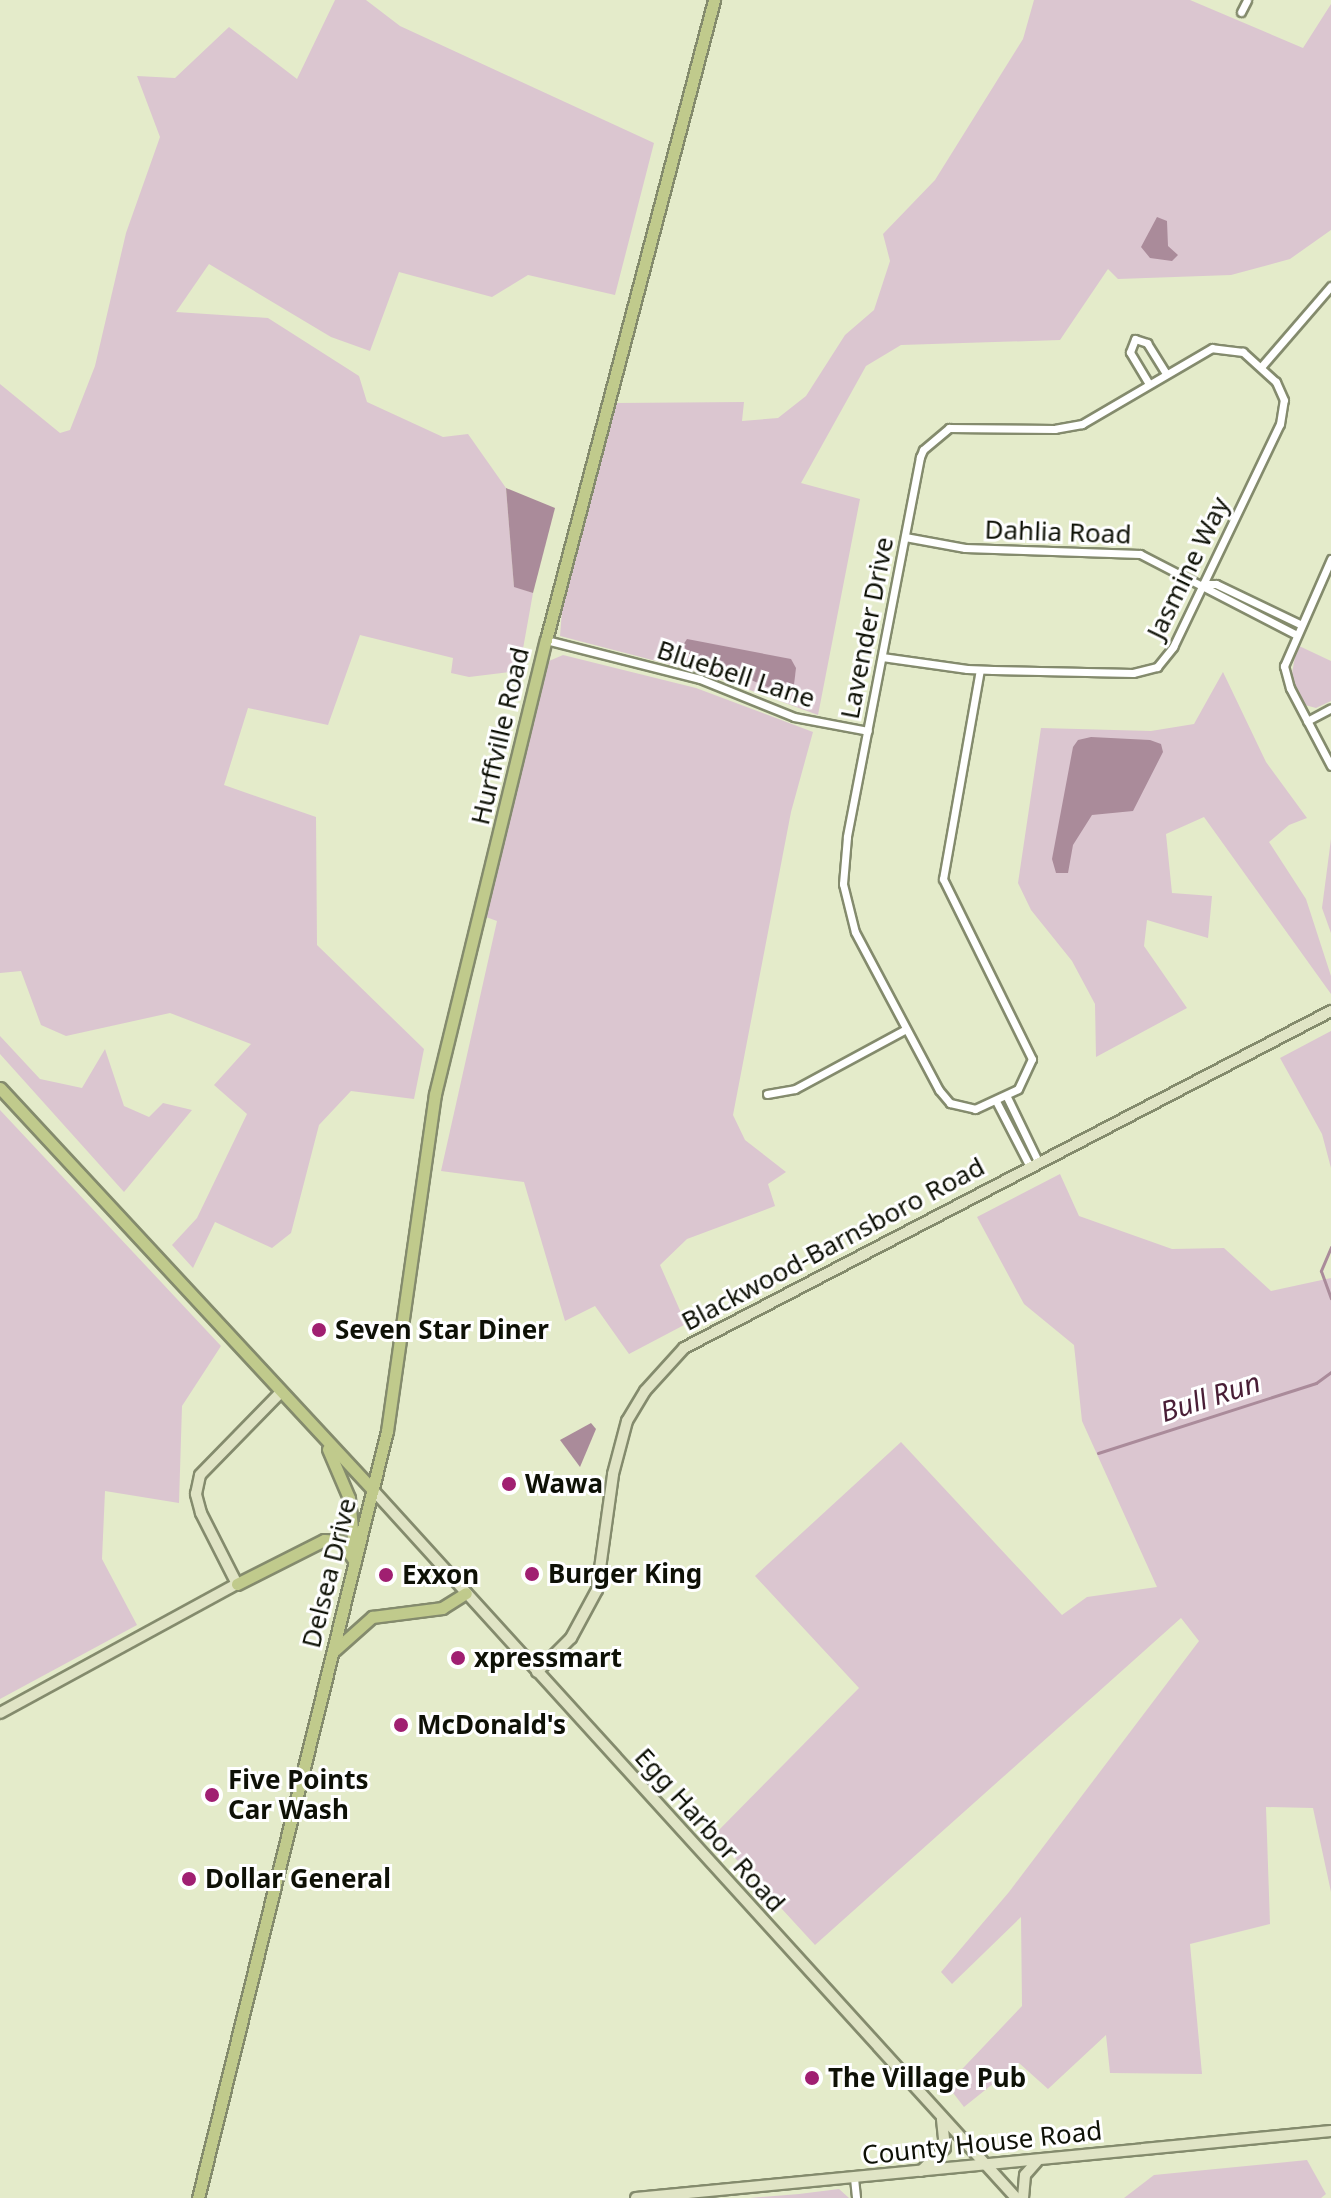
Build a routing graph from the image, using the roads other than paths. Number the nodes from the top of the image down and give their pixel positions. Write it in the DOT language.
graph roads {
  1 [pos="714,0"];
  2 [pos="1247,0"];
  3 [pos="1241,12"];
  4 [pos="1331,286"];
  5 [pos="1261,367"];
  6 [pos="1166,373"];
  7 [pos="1149,384"];
  8 [pos="905,537"];
  9 [pos="1331,559"];
  10 [pos="1203,584"];
  11 [pos="1300,624"];
  12 [pos="1295,634"];
  13 [pos="546,640"];
  14 [pos="882,657"];
  15 [pos="980,670"];
  16 [pos="1331,708"];
  17 [pos="1307,721"];
  18 [pos="868,731"];
  19 [pos="1331,766"];
  20 [pos="1331,1011"];
  21 [pos="906,1029"];
  22 [pos="0,1088"];
  23 [pos="767,1094"];
  24 [pos="1007,1097"];
  25 [pos="997,1103"];
  26 [pos="1034,1163"];
  27 [pos="280,1393"];
  28 [pos="325,1442"];
  29 [pos="373,1490"];
  30 [pos="355,1562"];
  31 [pos="237,1584"];
  32 [pos="466,1593"];
  33 [pos="332,1653"];
  34 [pos="537,1672"];
  35 [pos="0,1713"];
  36 [pos="942,2117"];
  37 [pos="1331,2131"];
  38 [pos="1038,2160"];
  39 [pos="987,2166"];
  40 [pos="920,2172"];
  41 [pos="854,2178"];
  42 [pos="198,2198"];
  43 [pos="636,2198"];
  44 [pos="856,2198"];
  45 [pos="1016,2198"];
  46 [pos="1023,2198"];
  1 -- 13 [label="main road, Hurffville Road"];
  2 -- 3 [label="street"];
  4 -- 5 [label="street"];
  5 -- 6 [label="street, Lavender Drive"];
  5 -- 10 [label="street, Jasmine Way"];
  6 -- 7 [label="street, Lavender Drive"];
  6 -- 7 [label="street"];
  7 -- 8 [label="street, Lavender Drive"];
  8 -- 10 [label="street, Dahlia Road"];
  8 -- 14 [label="street, Lavender Drive"];
  9 -- 11 [label="street"];
  10 -- 11 [label="street, Dahlia Road"];
  10 -- 12 [label="street, Dahlia Road"];
  10 -- 15 [label="street, Jasmine Way"];
  11 -- 12 [label="street"];
  12 -- 17 [label="street"];
  13 -- 18 [label="street, Bluebell Lane"];
  13 -- 29 [label="main road, Hurffville Road"];
  14 -- 15 [label="street, Jasmine Way"];
  14 -- 18 [label="street, Lavender Drive"];
  15 -- 24 [label="street"];
  16 -- 17 [label="street"];
  17 -- 19 [label="street"];
  18 -- 21 [label="street, Lavender Drive"];
  20 -- 26 [label="main road, Blackwood-Barnsboro Road"];
  21 -- 23 [label="street"];
  21 -- 25 [label="street, Lavender Drive"];
  22 -- 27 [label="main road, Delsea Drive"];
  24 -- 25 [label="street, Lavender Drive"];
  24 -- 26 [label="street"];
  25 -- 26 [label="street"];
  26 -- 34 [label="main road, Blackwood-Barnsboro Road"];
  27 -- 28 [label="main road, Delsea Drive"];
  27 -- 31 [label="main road"];
  28 -- 29 [label="main road, Delsea Drive"];
  28 -- 30 [label="main road"];
  29 -- 30 [label="main road, Delsea Drive"];
  29 -- 32 [label="main road, Egg Harbor Road"];
  30 -- 31 [label="main road"];
  30 -- 33 [label="main road, Delsea Drive"];
  31 -- 35 [label="main road"];
  32 -- 33 [label="main road"];
  32 -- 34 [label="main road, Egg Harbor Road"];
  33 -- 42 [label="main road, Delsea Drive"];
  34 -- 36 [label="main road, Egg Harbor Road"];
  36 -- 39 [label="main road, Egg Harbor Road"];
  36 -- 40 [label="main road"];
  37 -- 38 [label="main road, County House Road"];
  38 -- 39 [label="main road, County House Road"];
  38 -- 46 [label="main road"];
  39 -- 40 [label="main road, County House Road"];
  39 -- 45 [label="main road, Egg Harbor Road"];
  40 -- 41 [label="main road, County House Road"];
  41 -- 43 [label="main road, County House Road"];
  41 -- 44 [label="street"];
}
